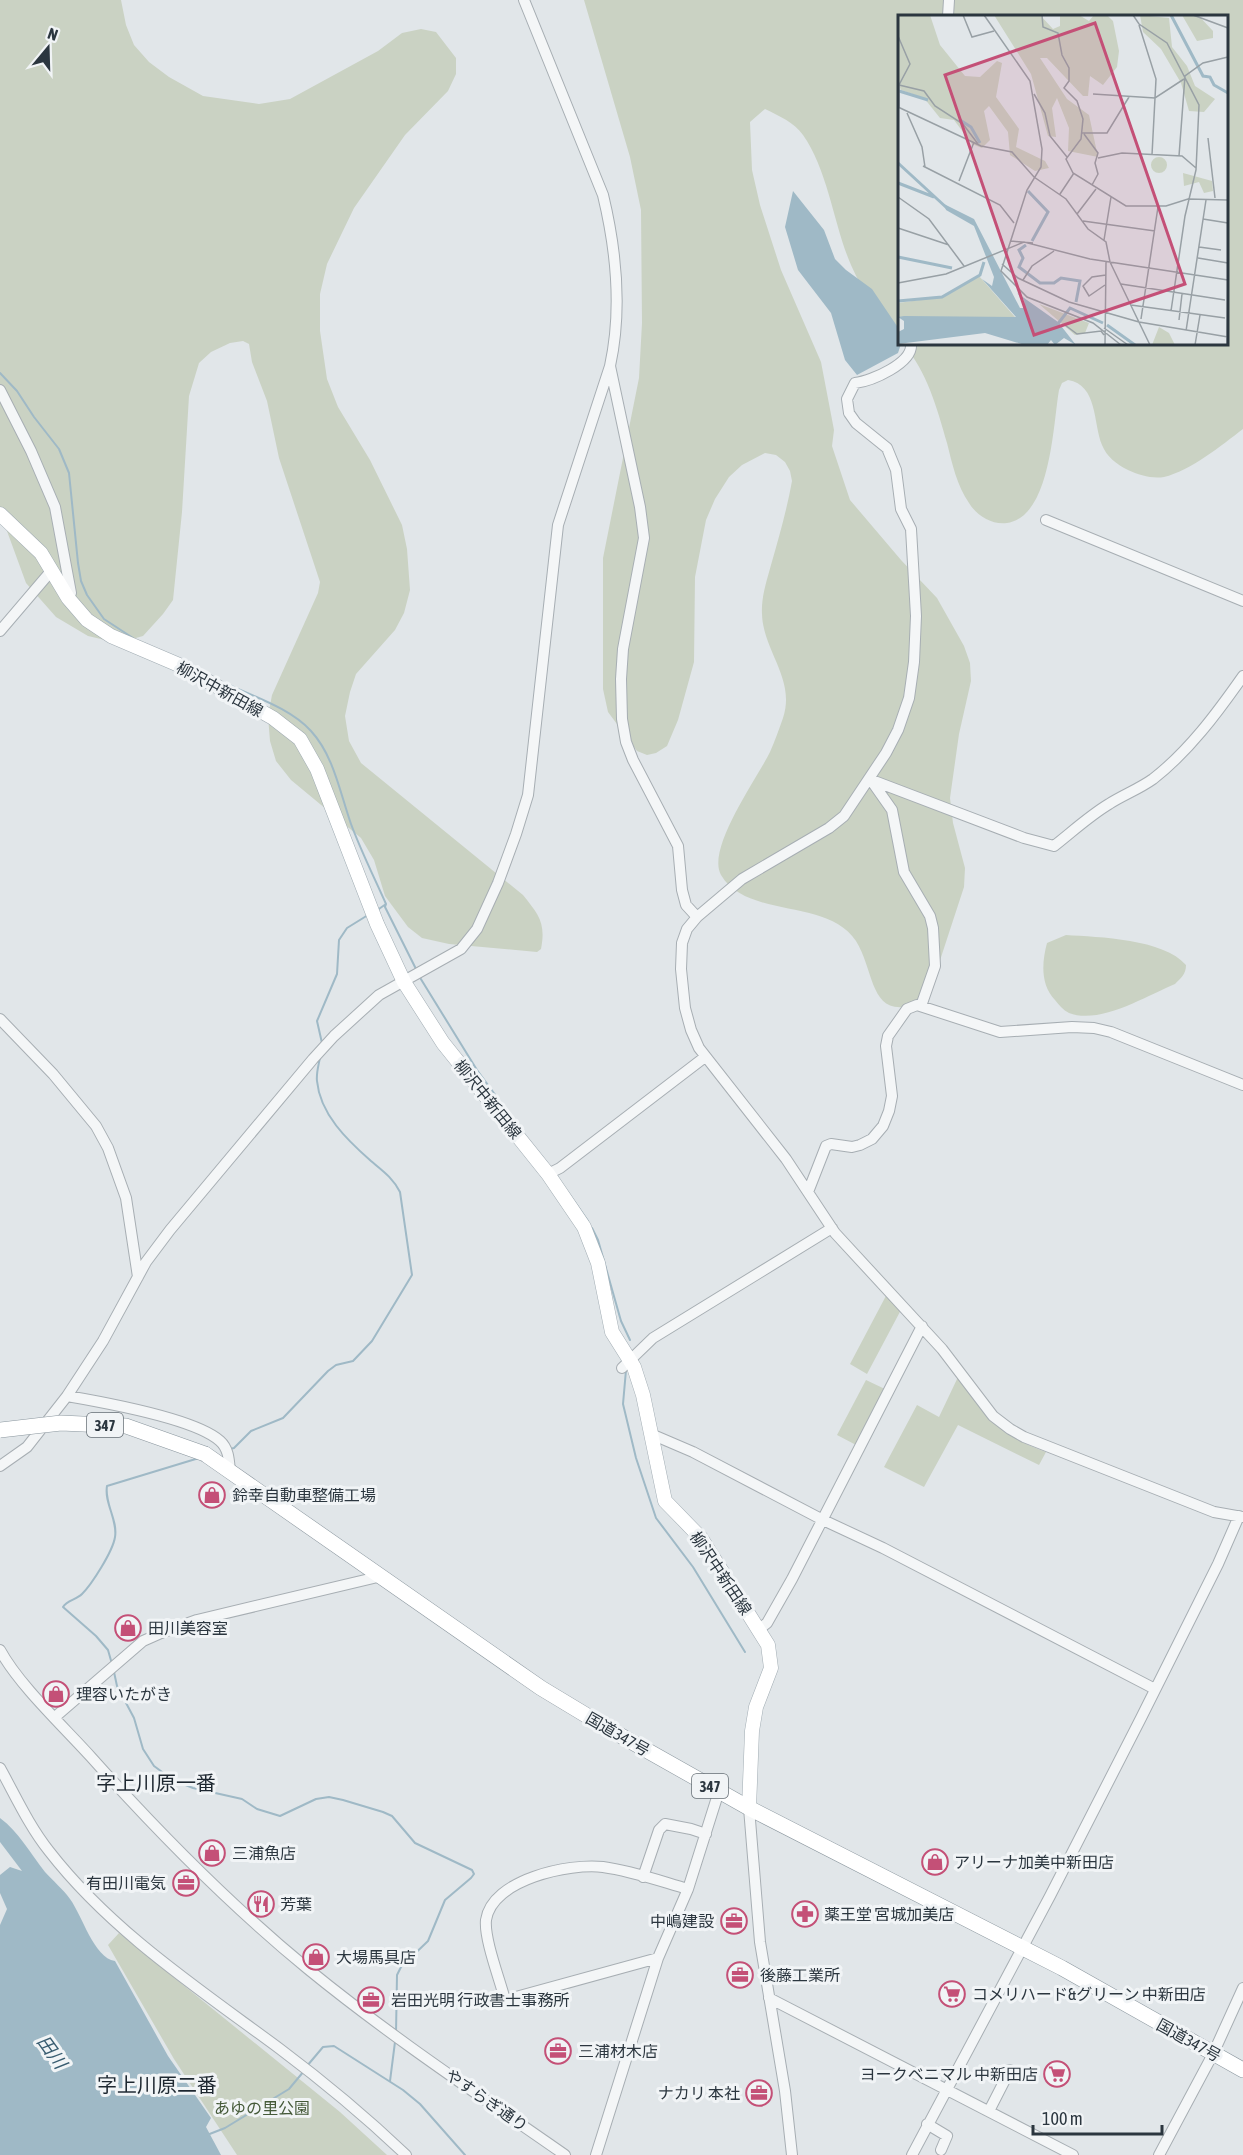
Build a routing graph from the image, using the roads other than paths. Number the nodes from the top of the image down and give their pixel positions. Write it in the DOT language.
graph roads {
  1 [pos="524,0"];
  2 [pos="911,345"];
  3 [pos="610,366"];
  4 [pos="0,390"];
  5 [pos="0,514"];
  6 [pos="1046,520"];
  7 [pos="52,570"];
  8 [pos="68,598"];
  9 [pos="1243,601"];
  10 [pos="0,631"];
  11 [pos="1243,676"];
  12 [pos="869,779"];
  13 [pos="697,917"];
  14 [pos="408,979"];
  15 [pos="921,1006"];
  16 [pos="0,1019"];
  17 [pos="705,1057"];
  18 [pos="1243,1085"];
  19 [pos="548,1174"];
  20 [pos="808,1192"];
  21 [pos="832,1228"];
  22 [pos="138,1277"];
  23 [pos="922,1326"];
  24 [pos="627,1364"];
  25 [pos="67,1396"];
  26 [pos="0,1430"];
  27 [pos="651,1434"];
  28 [pos="230,1464"];
  29 [pos="0,1466"];
  30 [pos="1241,1516"];
  31 [pos="823,1520"];
  32 [pos="382,1576"];
  33 [pos="758,1630"];
  34 [pos="0,1650"];
  35 [pos="1155,1689"];
  36 [pos="55,1717"];
  37 [pos="0,1768"];
  38 [pos="719,1791"];
  39 [pos="749,1808"];
  40 [pos="706,1834"];
  41 [pos="643,1877"];
  42 [pos="688,1889"];
  43 [pos="1021,1948"];
  44 [pos="658,1958"];
  45 [pos="1243,1988"];
  46 [pos="769,1998"];
  47 [pos="1212,2054"];
  48 [pos="1011,2070"];
  49 [pos="1243,2070"];
  50 [pos="945,2089"];
  51 [pos="989,2111"];
  52 [pos="927,2124"];
  53 [pos="941,2150"];
  54 [pos="406,2155"];
  55 [pos="565,2155"];
  56 [pos="596,2155"];
  57 [pos="792,2155"];
  58 [pos="912,2155"];
  59 [pos="1073,2155"];
  60 [pos="1159,2155"];
  1 -- 3 [label="street"];
  2 -- 12 [label="street"];
  3 -- 13 [label="street"];
  3 -- 14 [label="street"];
  4 -- 8 [label="street"];
  5 -- 7 [label="main road, 柳沢中新田線"];
  6 -- 9 [label="street"];
  7 -- 8 [label="main road, 柳沢中新田線"];
  7 -- 10 [label="street"];
  8 -- 14 [label="main road, 柳沢中新田線"];
  11 -- 12 [label="street"];
  12 -- 13 [label="street"];
  12 -- 15 [label="street"];
  13 -- 17 [label="street"];
  14 -- 19 [label="main road, 柳沢中新田線"];
  14 -- 22 [label="street"];
  15 -- 18 [label="street"];
  15 -- 20 [label="street"];
  16 -- 22 [label="street"];
  17 -- 19 [label="street"];
  17 -- 20 [label="street"];
  19 -- 24 [label="main road, 柳沢中新田線"];
  20 -- 21 [label="street"];
  21 -- 23 [label="street"];
  21 -- 24 [label="street"];
  22 -- 25 [label="street"];
  23 -- 30 [label="street"];
  23 -- 31 [label="street"];
  24 -- 27 [label="main road, 柳沢中新田線"];
  25 -- 28 [label="street"];
  25 -- 29 [label="street"];
  26 -- 28 [label="highway, 国道347号 / 347, bridge"];
  27 -- 31 [label="street"];
  27 -- 33 [label="main road, 柳沢中新田線"];
  28 -- 32 [label="highway, 国道347号 / 347"];
  30 -- 35 [label="street"];
  31 -- 33 [label="street"];
  31 -- 35 [label="street"];
  32 -- 36 [label="street"];
  32 -- 38 [label="highway, 国道347号 / 347"];
  33 -- 39 [label="main road, 柳沢中新田線"];
  34 -- 36 [label="street, やすらぎ通り"];
  35 -- 43 [label="street"];
  36 -- 55 [label="street, やすらぎ通り"];
  37 -- 54 [label="street"];
  38 -- 39 [label="highway, 国道347号 / 347"];
  38 -- 40 [label="street"];
  39 -- 43 [label="highway, 国道347号 / 347"];
  39 -- 46 [label="street"];
  40 -- 41 [label="street"];
  40 -- 42 [label="street"];
  41 -- 42 [label="street"];
  41 -- 44 [label="street"];
  42 -- 44 [label="street"];
  43 -- 47 [label="highway, 国道347号 / 347"];
  43 -- 50 [label="street"];
  44 -- 56 [label="street"];
  45 -- 47 [label="street"];
  46 -- 50 [label="street"];
  46 -- 57 [label="street"];
  47 -- 49 [label="highway, 国道347号 / 347"];
  47 -- 60 [label="street"];
  48 -- 51 [label="street"];
  50 -- 51 [label="street"];
  50 -- 52 [label="street"];
  51 -- 59 [label="street"];
  52 -- 53 [label="street"];
  52 -- 58 [label="street"];
}
